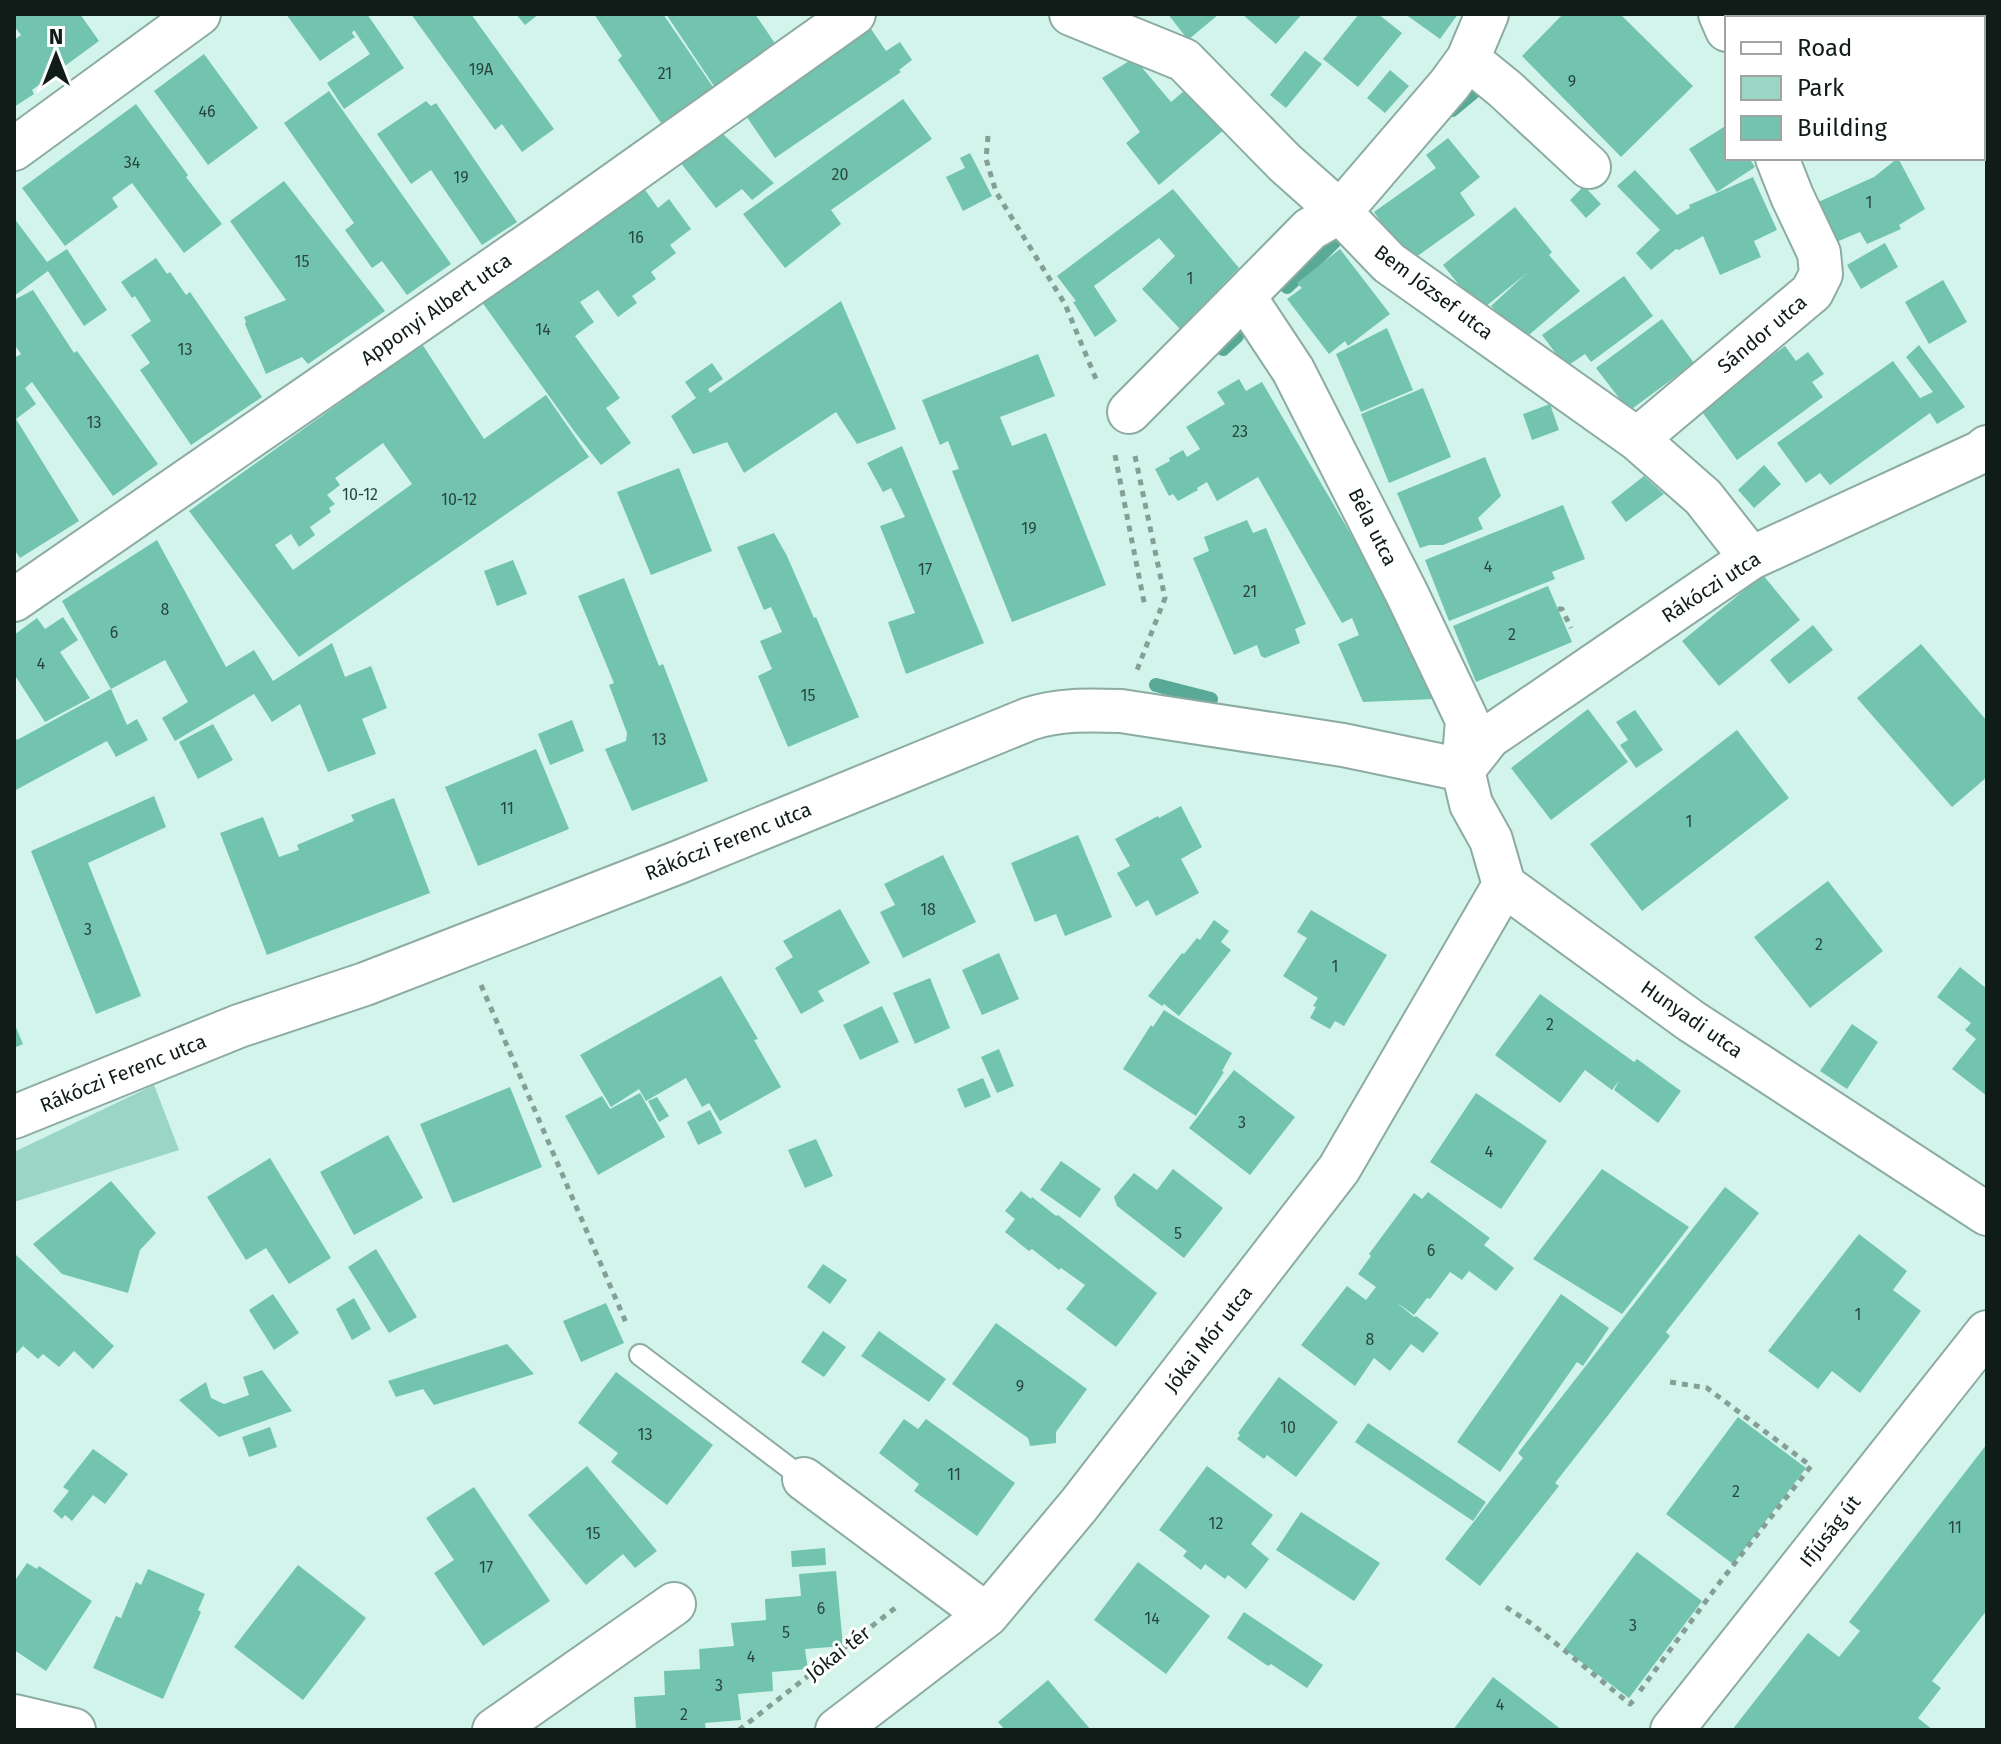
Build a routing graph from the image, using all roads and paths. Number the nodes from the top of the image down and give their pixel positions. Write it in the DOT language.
graph roads {
  1 [pos="199,14"];
  2 [pos="854,14"];
  3 [pos="1071,14"];
  4 [pos="1487,14"];
  5 [pos="1468,59"];
  6 [pos="988,136"];
  7 [pos="14,149"];
  8 [pos="1778,160"];
  9 [pos="1589,167"];
  10 [pos="1340,212"];
  11 [pos="1244,296"];
  12 [pos="1114,416"];
  13 [pos="1637,439"];
  14 [pos="1987,447"];
  15 [pos="1751,558"];
  16 [pos="14,600"];
  17 [pos="1145,607"];
  18 [pos="1558,609"];
  19 [pos="1576,639"];
  20 [pos="1121,711"];
  21 [pos="1463,770"];
  22 [pos="1504,885"];
  23 [pos="465,946"];
  24 [pos="14,1117"];
  25 [pos="1987,1214"];
  26 [pos="1987,1332"];
  27 [pos="640,1355"];
  28 [pos="1670,1382"];
  29 [pos="804,1479"];
  30 [pos="936,1577"];
  31 [pos="674,1604"];
  32 [pos="1506,1607"];
  33 [pos="987,1615"];
  34 [pos="14,1716"];
  35 [pos="74,1730"];
  36 [pos="494,1730"];
  37 [pos="739,1730"];
  38 [pos="837,1730"];
  39 [pos="1672,1730"];
  1 -- 7 [label="street"];
  2 -- 16 [label="street, Apponyi Albert utca"];
  3 -- 10 [label="street, Bem József utca"];
  4 -- 5 [label="street"];
  5 -- 9 [label="street"];
  5 -- 10 [label="street"];
  6 -- 12 [label="path"];
  8 -- 13 [label="street, Sándor utca"];
  10 -- 11 [label="street"];
  10 -- 13 [label="street, Bem József utca"];
  11 -- 12 [label="street"];
  11 -- 21 [label="street, Béla utca"];
  12 -- 17 [label="path"];
  12 -- 20 [label="path"];
  13 -- 15 [label="street, Bem József utca"];
  14 -- 15 [label="street, Rákóczi utca"];
  15 -- 21 [label="street, Rákóczi utca"];
  18 -- 19 [label="path"];
  20 -- 21 [label="street, Rákóczi Ferenc utca"];
  20 -- 23 [label="street, Rákóczi Ferenc utca"];
  21 -- 22 [label="street"];
  22 -- 25 [label="street, Hunyadi utca"];
  22 -- 33 [label="street, Jókai Mór utca"];
  23 -- 24 [label="street, Rákóczi Ferenc utca"];
  23 -- 27 [label="path"];
  26 -- 39 [label="street, Ifjúság út"];
  27 -- 29 [label="lane"];
  28 -- 32 [label="path"];
  29 -- 30 [label="street"];
  30 -- 33 [label="street"];
  30 -- 37 [label="path, Jókai tér"];
  31 -- 36 [label="street"];
  33 -- 38 [label="street, Jókai Mór utca"];
  34 -- 35 [label="street"];
}
